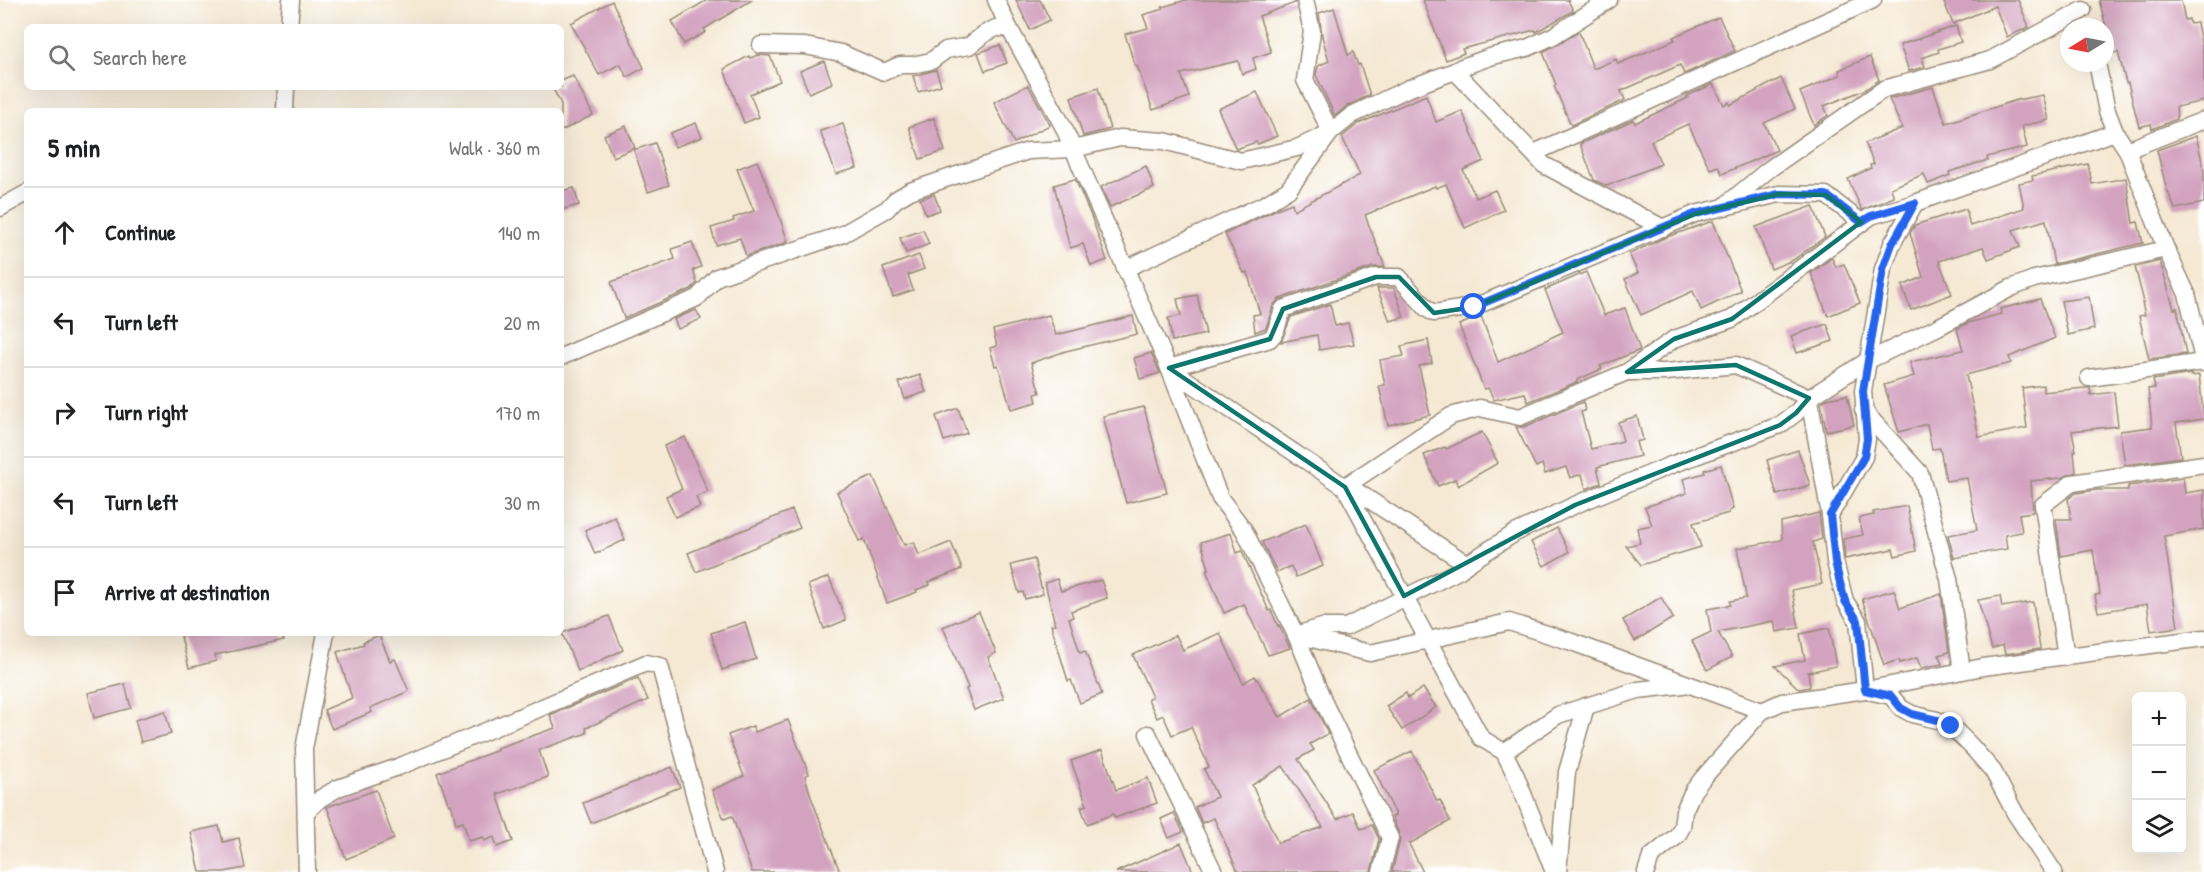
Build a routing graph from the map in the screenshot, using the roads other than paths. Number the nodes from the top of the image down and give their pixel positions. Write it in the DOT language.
graph roads {
  1 [pos="291,0"];
  2 [pos="996,0"];
  3 [pos="1610,0"];
  4 [pos="1873,0"];
  5 [pos="1309,3"];
  6 [pos="2082,5"];
  7 [pos="289,24"];
  8 [pos="1009,28"];
  9 [pos="761,45"];
  10 [pos="1455,71"];
  11 [pos="2099,72"];
  12 [pos="286,90"];
  13 [pos="285,108"];
  14 [pos="2204,120"];
  15 [pos="1331,132"];
  16 [pos="2115,132"];
  17 [pos="1072,149"];
  18 [pos="2127,150"];
  19 [pos="1534,153"];
  20 [pos="24,195"];
  21 [pos="1915,203"];
  22 [pos="1724,207"];
  23 [pos="0,208"];
  24 [pos="1861,222"];
  25 [pos="1663,228"];
  26 [pos="2166,249"];
  27 [pos="1125,269"];
  28 [pos="564,356"];
  29 [pos="1867,361"];
  30 [pos="2204,362"];
  31 [pos="1169,368"];
  32 [pos="1627,372"];
  33 [pos="2089,378"];
  34 [pos="1809,398"];
  35 [pos="1863,410"];
  36 [pos="2204,464"];
  37 [pos="1830,515"];
  38 [pos="1467,564"];
  39 [pos="1404,596"];
  40 [pos="1296,635"];
  41 [pos="325,636"];
  42 [pos="2204,638"];
  43 [pos="1428,641"];
  44 [pos="2066,657"];
  45 [pos="1962,671"];
  46 [pos="1688,684"];
  47 [pos="1865,690"];
  48 [pos="1586,706"];
  49 [pos="1762,711"];
  50 [pos="1148,734"];
  51 [pos="1504,752"];
  52 [pos="307,811"];
  53 [pos="307,872"];
  54 [pos="715,872"];
  55 [pos="1214,872"];
  56 [pos="1381,872"];
  57 [pos="1556,872"];
  58 [pos="1646,872"];
  59 [pos="2054,872"];
  1 -- 7 [label="street"];
  2 -- 8 [label="street"];
  3 -- 10 [label="street"];
  4 -- 19 [label="street"];
  5 -- 15 [label="street"];
  6 -- 22 [label="street"];
  8 -- 9 [label="street"];
  8 -- 17 [label="street"];
  10 -- 15 [label="street"];
  10 -- 19 [label="street"];
  11 -- 16 [label="street"];
  12 -- 13 [label="street"];
  14 -- 18 [label="street"];
  15 -- 17 [label="street"];
  15 -- 27 [label="street"];
  16 -- 18 [label="street"];
  16 -- 21 [label="street"];
  17 -- 27 [label="street"];
  17 -- 28 [label="street"];
  18 -- 26 [label="street"];
  19 -- 25 [label="street"];
  20 -- 23 [label="street"];
  21 -- 24 [label="street"];
  21 -- 29 [label="street"];
  22 -- 24 [label="street"];
  22 -- 25 [label="street"];
  24 -- 32 [label="street"];
  25 -- 31 [label="street"];
  26 -- 29 [label="street"];
  26 -- 30 [label="street"];
  27 -- 31 [label="street"];
  29 -- 34 [label="street"];
  29 -- 35 [label="street"];
  30 -- 33 [label="street"];
  31 -- 39 [label="street"];
  31 -- 40 [label="street"];
  32 -- 34 [label="street"];
  32 -- 38 [label="street"];
  34 -- 37 [label="street"];
  34 -- 38 [label="street"];
  35 -- 37 [label="street"];
  35 -- 45 [label="street"];
  36 -- 44 [label="street"];
  37 -- 47 [label="street"];
  38 -- 39 [label="street"];
  39 -- 40 [label="street"];
  39 -- 43 [label="street"];
  40 -- 43 [label="street"];
  40 -- 56 [label="street"];
  41 -- 52 [label="street"];
  42 -- 44 [label="street"];
  43 -- 46 [label="street"];
  43 -- 51 [label="street"];
  44 -- 45 [label="street"];
  45 -- 47 [label="street"];
  46 -- 48 [label="street"];
  46 -- 49 [label="street"];
  47 -- 49 [label="street"];
  47 -- 59 [label="street"];
  48 -- 51 [label="street"];
  48 -- 57 [label="street"];
  49 -- 58 [label="street"];
  50 -- 55 [label="street"];
  51 -- 57 [label="street"];
  52 -- 53 [label="street"];
  52 -- 54 [label="street"];
}
